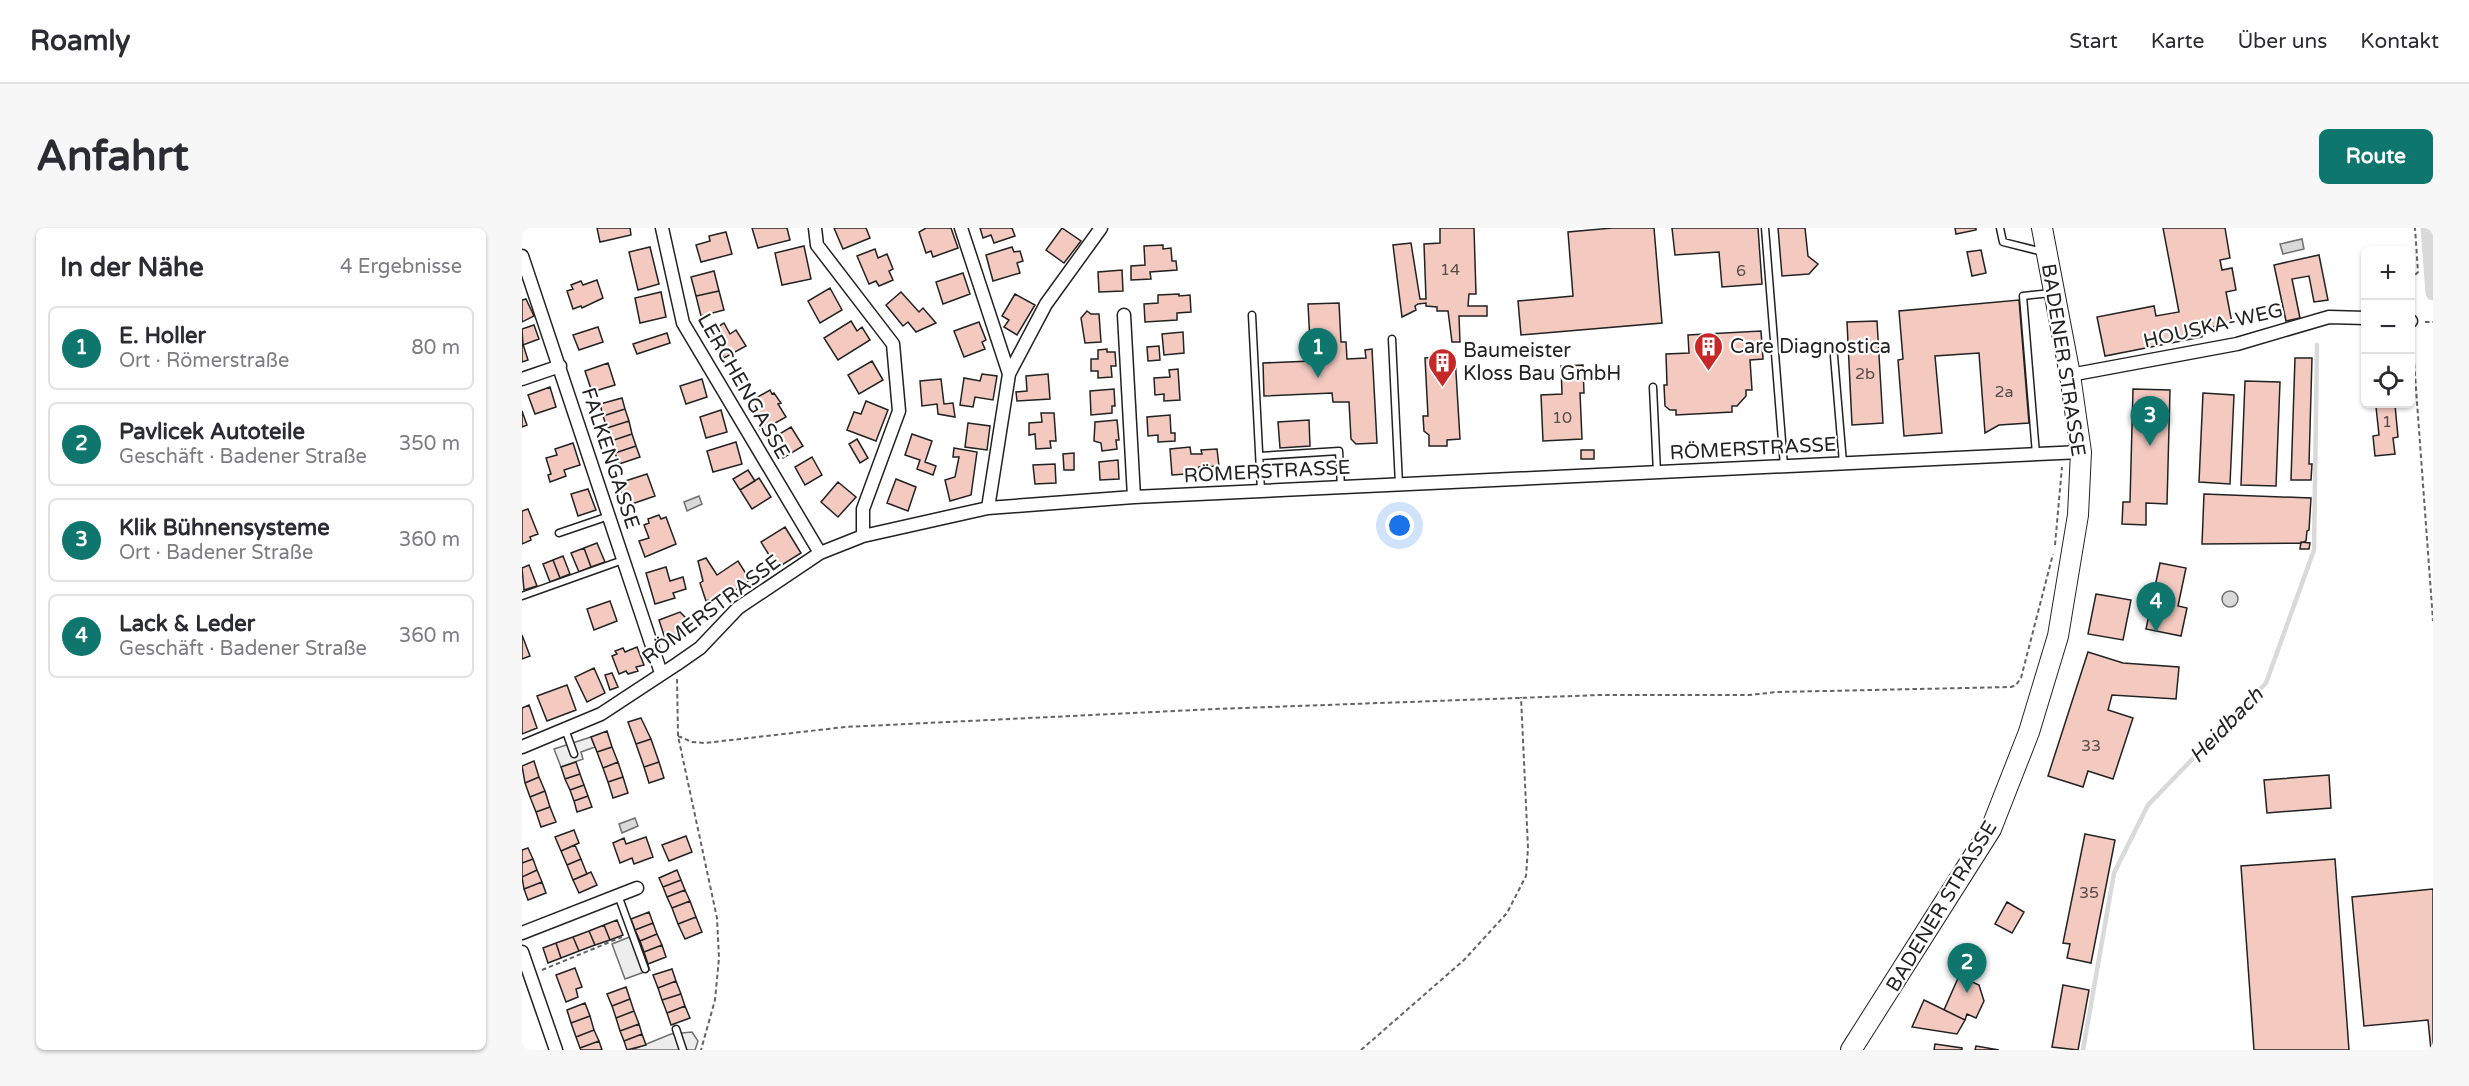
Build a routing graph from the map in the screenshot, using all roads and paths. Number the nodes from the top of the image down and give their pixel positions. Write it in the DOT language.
graph roads {
  1 [pos="662,228"];
  2 [pos="815,228"];
  3 [pos="962,228"];
  4 [pos="1101,228"];
  5 [pos="1765,228"];
  6 [pos="2000,228"];
  7 [pos="2042,228"];
  8 [pos="2415,228"];
  9 [pos="2047,253"];
  10 [pos="522,256"];
  11 [pos="2415,275"];
  12 [pos="2055,293"];
  13 [pos="1124,315"];
  14 [pos="1252,315"];
  15 [pos="2361,318"];
  16 [pos="2415,321"];
  17 [pos="2433,322"];
  18 [pos="1392,339"];
  19 [pos="1834,356"];
  20 [pos="560,366"];
  21 [pos="1009,374"];
  22 [pos="2070,375"];
  23 [pos="522,379"];
  24 [pos="1653,387"];
  25 [pos="2073,452"];
  26 [pos="2036,454"];
  27 [pos="1260,456"];
  28 [pos="1843,464"];
  29 [pos="1785,466"];
  30 [pos="1657,472"];
  31 [pos="1399,485"];
  32 [pos="1341,487"];
  33 [pos="1262,491"];
  34 [pos="1134,497"];
  35 [pos="988,508"];
  36 [pos="609,516"];
  37 [pos="559,533"];
  38 [pos="863,536"];
  39 [pos="820,553"];
  40 [pos="624,560"];
  41 [pos="522,596"];
  42 [pos="2433,621"];
  43 [pos="677,664"];
  44 [pos="661,673"];
  45 [pos="1521,697"];
  46 [pos="565,729"];
  47 [pos="678,736"];
  48 [pos="522,747"];
  49 [pos="574,754"];
  50 [pos="637,888"];
  51 [pos="618,895"];
  52 [pos="522,933"];
  53 [pos="632,933"];
  54 [pos="522,952"];
  55 [pos="645,969"];
  56 [pos="531,974"];
  57 [pos="676,1029"];
  58 [pos="556,1050"];
  59 [pos="683,1050"];
  60 [pos="701,1050"];
  61 [pos="1361,1050"];
  62 [pos="1851,1050"];
  1 -- 39 [label="street, LERCHENGASSE"];
  2 -- 38 [label="street"];
  3 -- 21 [label="street"];
  4 -- 21 [label="street"];
  5 -- 29 [label="lane"];
  6 -- 9 [label="lane"];
  7 -- 9 [label="main road, BADENER STRASSE"];
  8 -- 11 [label="path"];
  9 -- 12 [label="main road, BADENER STRASSE"];
  10 -- 20 [label="street, FALKENGASSE"];
  12 -- 22 [label="main road, BADENER STRASSE"];
  12 -- 26 [label="lane"];
  13 -- 34 [label="street"];
  14 -- 27 [label="lane"];
  15 -- 22 [label="street, HOUSKA-WEG"];
  16 -- 17 [label="path"];
  16 -- 42 [label="path"];
  18 -- 31 [label="lane"];
  19 -- 28 [label="lane"];
  20 -- 23 [label="street"];
  20 -- 36 [label="street, FALKENGASSE"];
  21 -- 35 [label="street"];
  22 -- 25 [label="main road, BADENER STRASSE"];
  24 -- 30 [label="lane"];
  25 -- 26 [label="street, RÖMERSTRASSE"];
  25 -- 45 [label="path"];
  25 -- 62 [label="main road, BADENER STRASSE"];
  26 -- 28 [label="street, RÖMERSTRASSE"];
  27 -- 32 [label="lane"];
  27 -- 33 [label="lane"];
  28 -- 29 [label="street, RÖMERSTRASSE"];
  29 -- 30 [label="street, RÖMERSTRASSE"];
  30 -- 31 [label="street, RÖMERSTRASSE"];
  31 -- 32 [label="street, RÖMERSTRASSE"];
  32 -- 33 [label="street, RÖMERSTRASSE"];
  33 -- 34 [label="street, RÖMERSTRASSE"];
  34 -- 35 [label="street, RÖMERSTRASSE"];
  35 -- 38 [label="street, RÖMERSTRASSE"];
  36 -- 37 [label="lane"];
  36 -- 40 [label="street, FALKENGASSE"];
  38 -- 39 [label="street, RÖMERSTRASSE"];
  39 -- 43 [label="street, RÖMERSTRASSE"];
  40 -- 41 [label="lane"];
  40 -- 44 [label="street, FALKENGASSE"];
  43 -- 44 [label="street, RÖMERSTRASSE"];
  43 -- 47 [label="path"];
  44 -- 46 [label="street, RÖMERSTRASSE"];
  45 -- 47 [label="path"];
  45 -- 61 [label="path"];
  46 -- 48 [label="street, RÖMERSTRASSE"];
  46 -- 49 [label="lane"];
  47 -- 60 [label="path"];
  50 -- 51 [label="street"];
  51 -- 52 [label="street"];
  51 -- 53 [label="lane"];
  53 -- 55 [label="lane"];
  53 -- 56 [label="path"];
  54 -- 56 [label="street"];
  56 -- 58 [label="street"];
  57 -- 59 [label="lane"];
}
